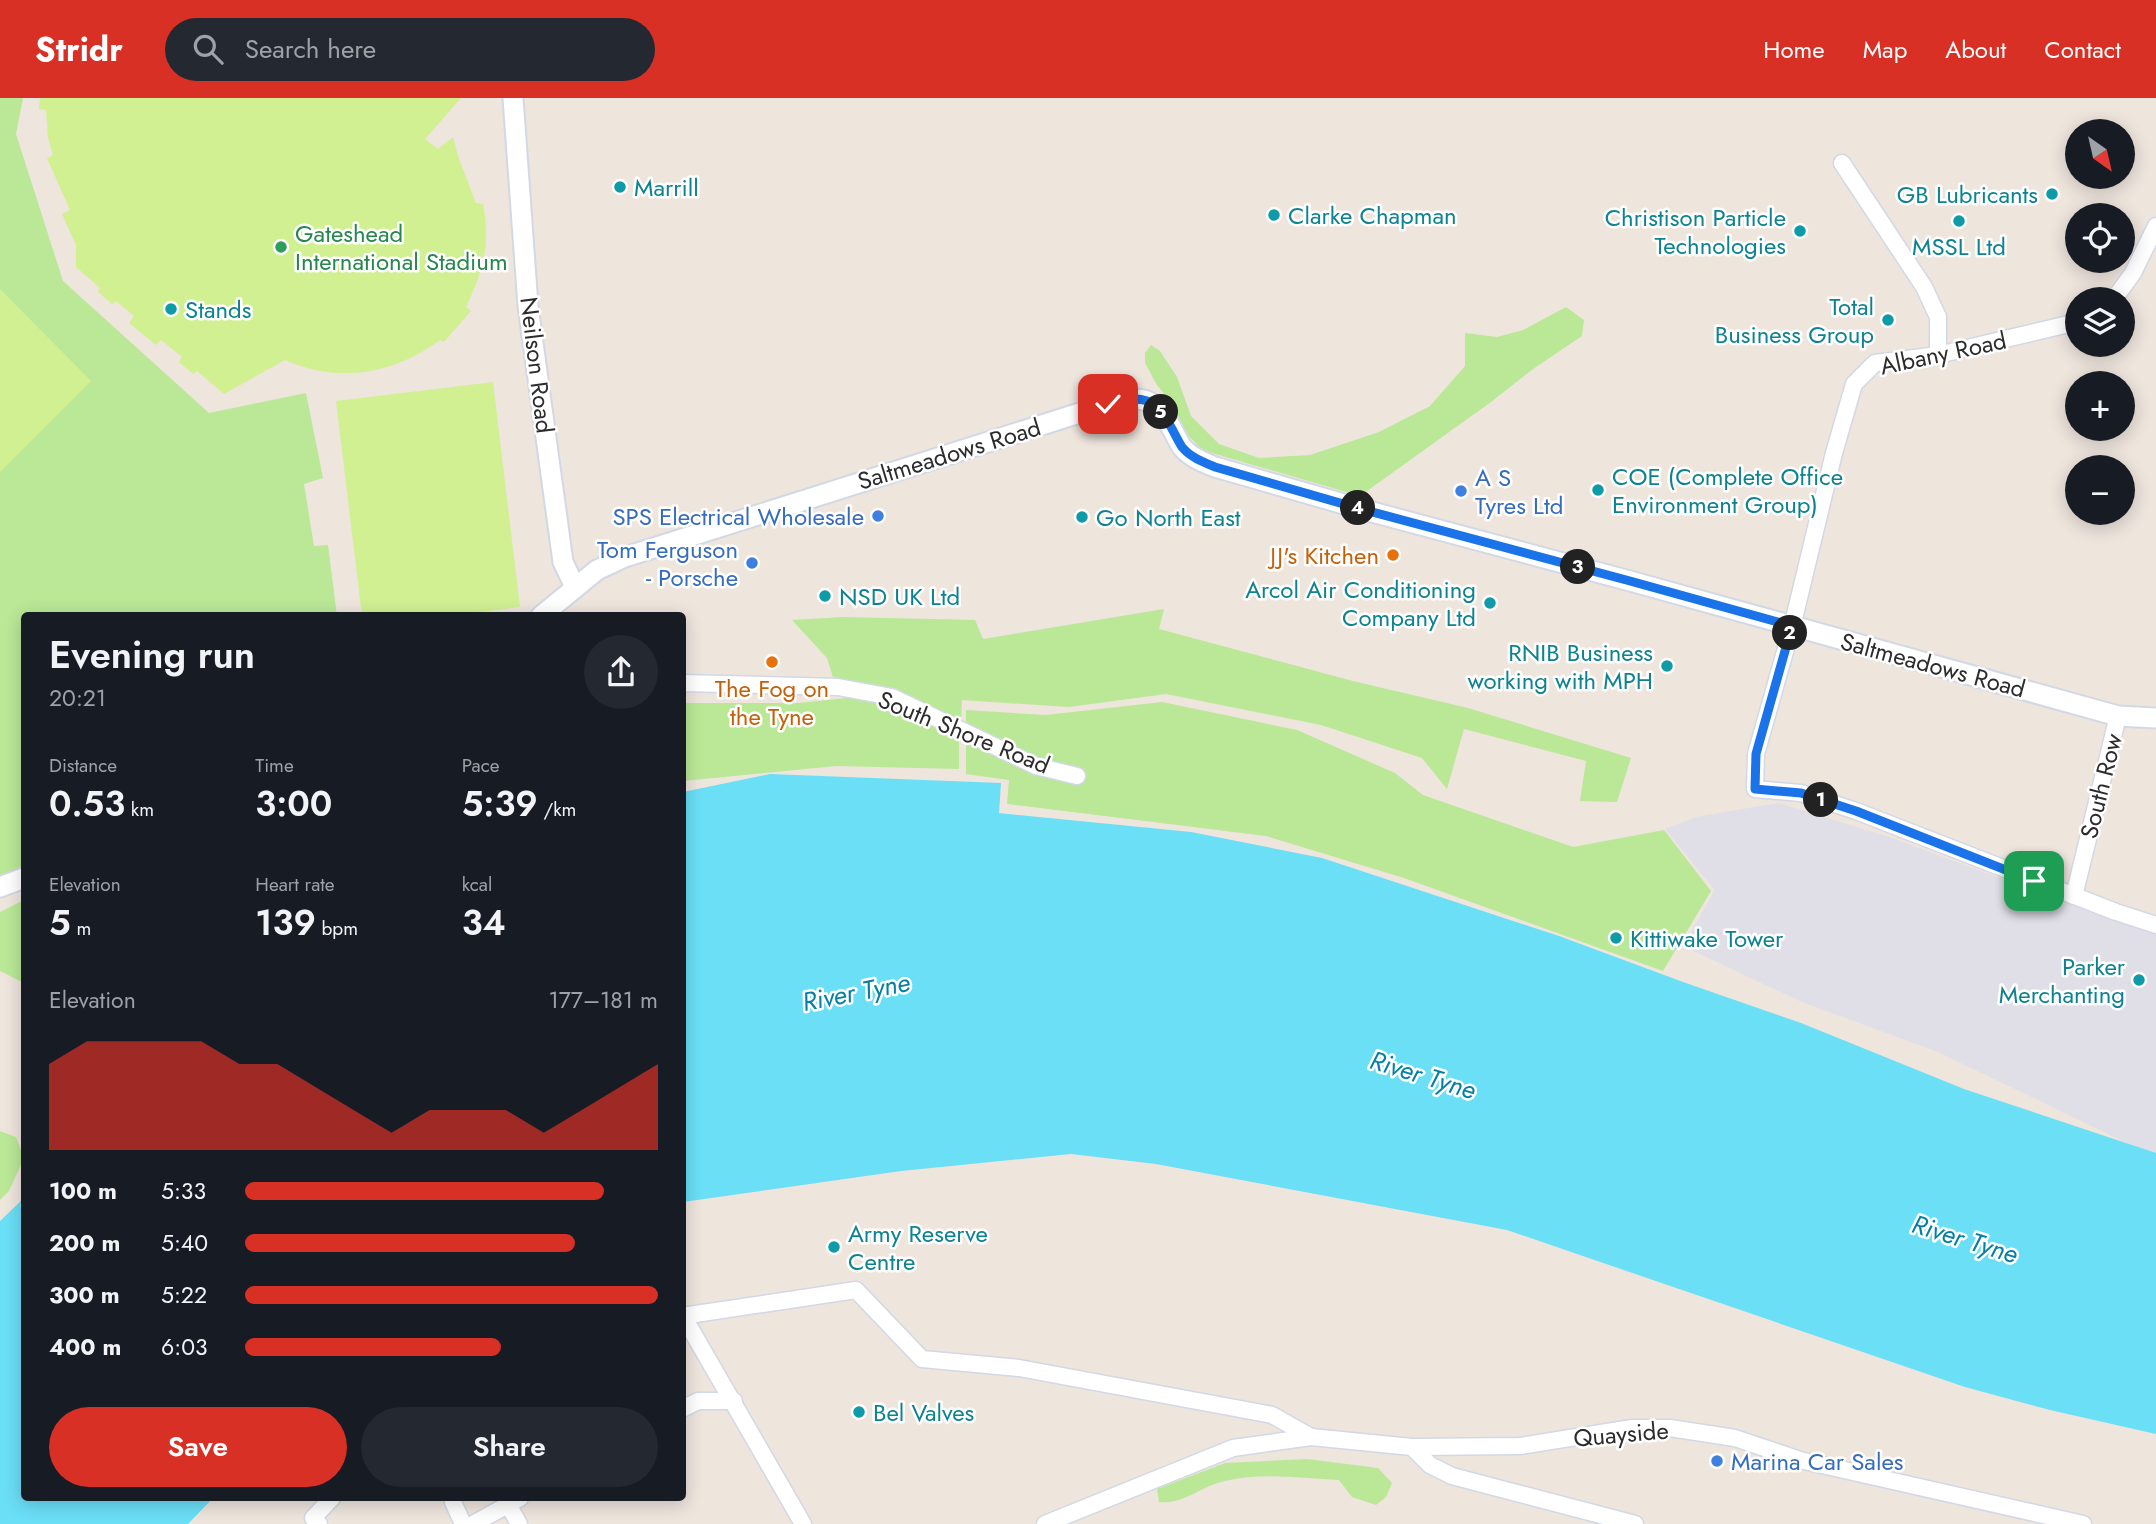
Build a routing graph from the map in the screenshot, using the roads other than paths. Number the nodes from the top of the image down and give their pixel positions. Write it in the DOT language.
graph roads {
  1 [pos="513,98"];
  2 [pos="1842,163"];
  3 [pos="2156,226"];
  4 [pos="2122,287"];
  5 [pos="2065,325"];
  6 [pos="1938,355"];
  7 [pos="575,587"];
  8 [pos="546,612"];
  9 [pos="1792,626"];
  10 [pos="686,683"];
  11 [pos="2118,716"];
  12 [pos="2156,718"];
  13 [pos="1077,776"];
  14 [pos="21,879"];
  15 [pos="0,887"];
  16 [pos="2074,896"];
  17 [pos="2156,925"];
  18 [pos="686,1315"];
  19 [pos="686,1320"];
  20 [pos="734,1401"];
  21 [pos="686,1407"];
  22 [pos="1311,1437"];
  23 [pos="1412,1447"];
  24 [pos="329,1501"];
  25 [pos="514,1501"];
  26 [pos="453,1502"];
  27 [pos="319,1524"];
  28 [pos="463,1524"];
  29 [pos="473,1524"];
  30 [pos="519,1524"];
  31 [pos="803,1524"];
  32 [pos="1045,1524"];
  33 [pos="1635,1524"];
  34 [pos="2083,1524"];
  1 -- 7 [label="street, Neilson Road"];
  2 -- 6 [label="street"];
  3 -- 4 [label="street"];
  5 -- 6 [label="street, Albany Road"];
  6 -- 9 [label="street, Albany Road"];
  7 -- 8 [label="street, Saltmeadows Road"];
  7 -- 9 [label="street, Saltmeadows Road"];
  9 -- 11 [label="street, Saltmeadows Road"];
  9 -- 16 [label="street"];
  10 -- 13 [label="street, South Shore Road"];
  11 -- 12 [label="street, Saltmeadows Road"];
  11 -- 16 [label="street, South Row"];
  14 -- 15 [label="street"];
  16 -- 17 [label="street"];
  18 -- 22 [label="street"];
  19 -- 20 [label="street"];
  20 -- 21 [label="street"];
  20 -- 31 [label="street"];
  22 -- 23 [label="street, Quayside"];
  22 -- 32 [label="street, Quayside"];
  23 -- 33 [label="street"];
  23 -- 34 [label="street, Quayside"];
  24 -- 27 [label="street"];
  25 -- 29 [label="street"];
  25 -- 30 [label="street"];
  26 -- 28 [label="street"];
}
